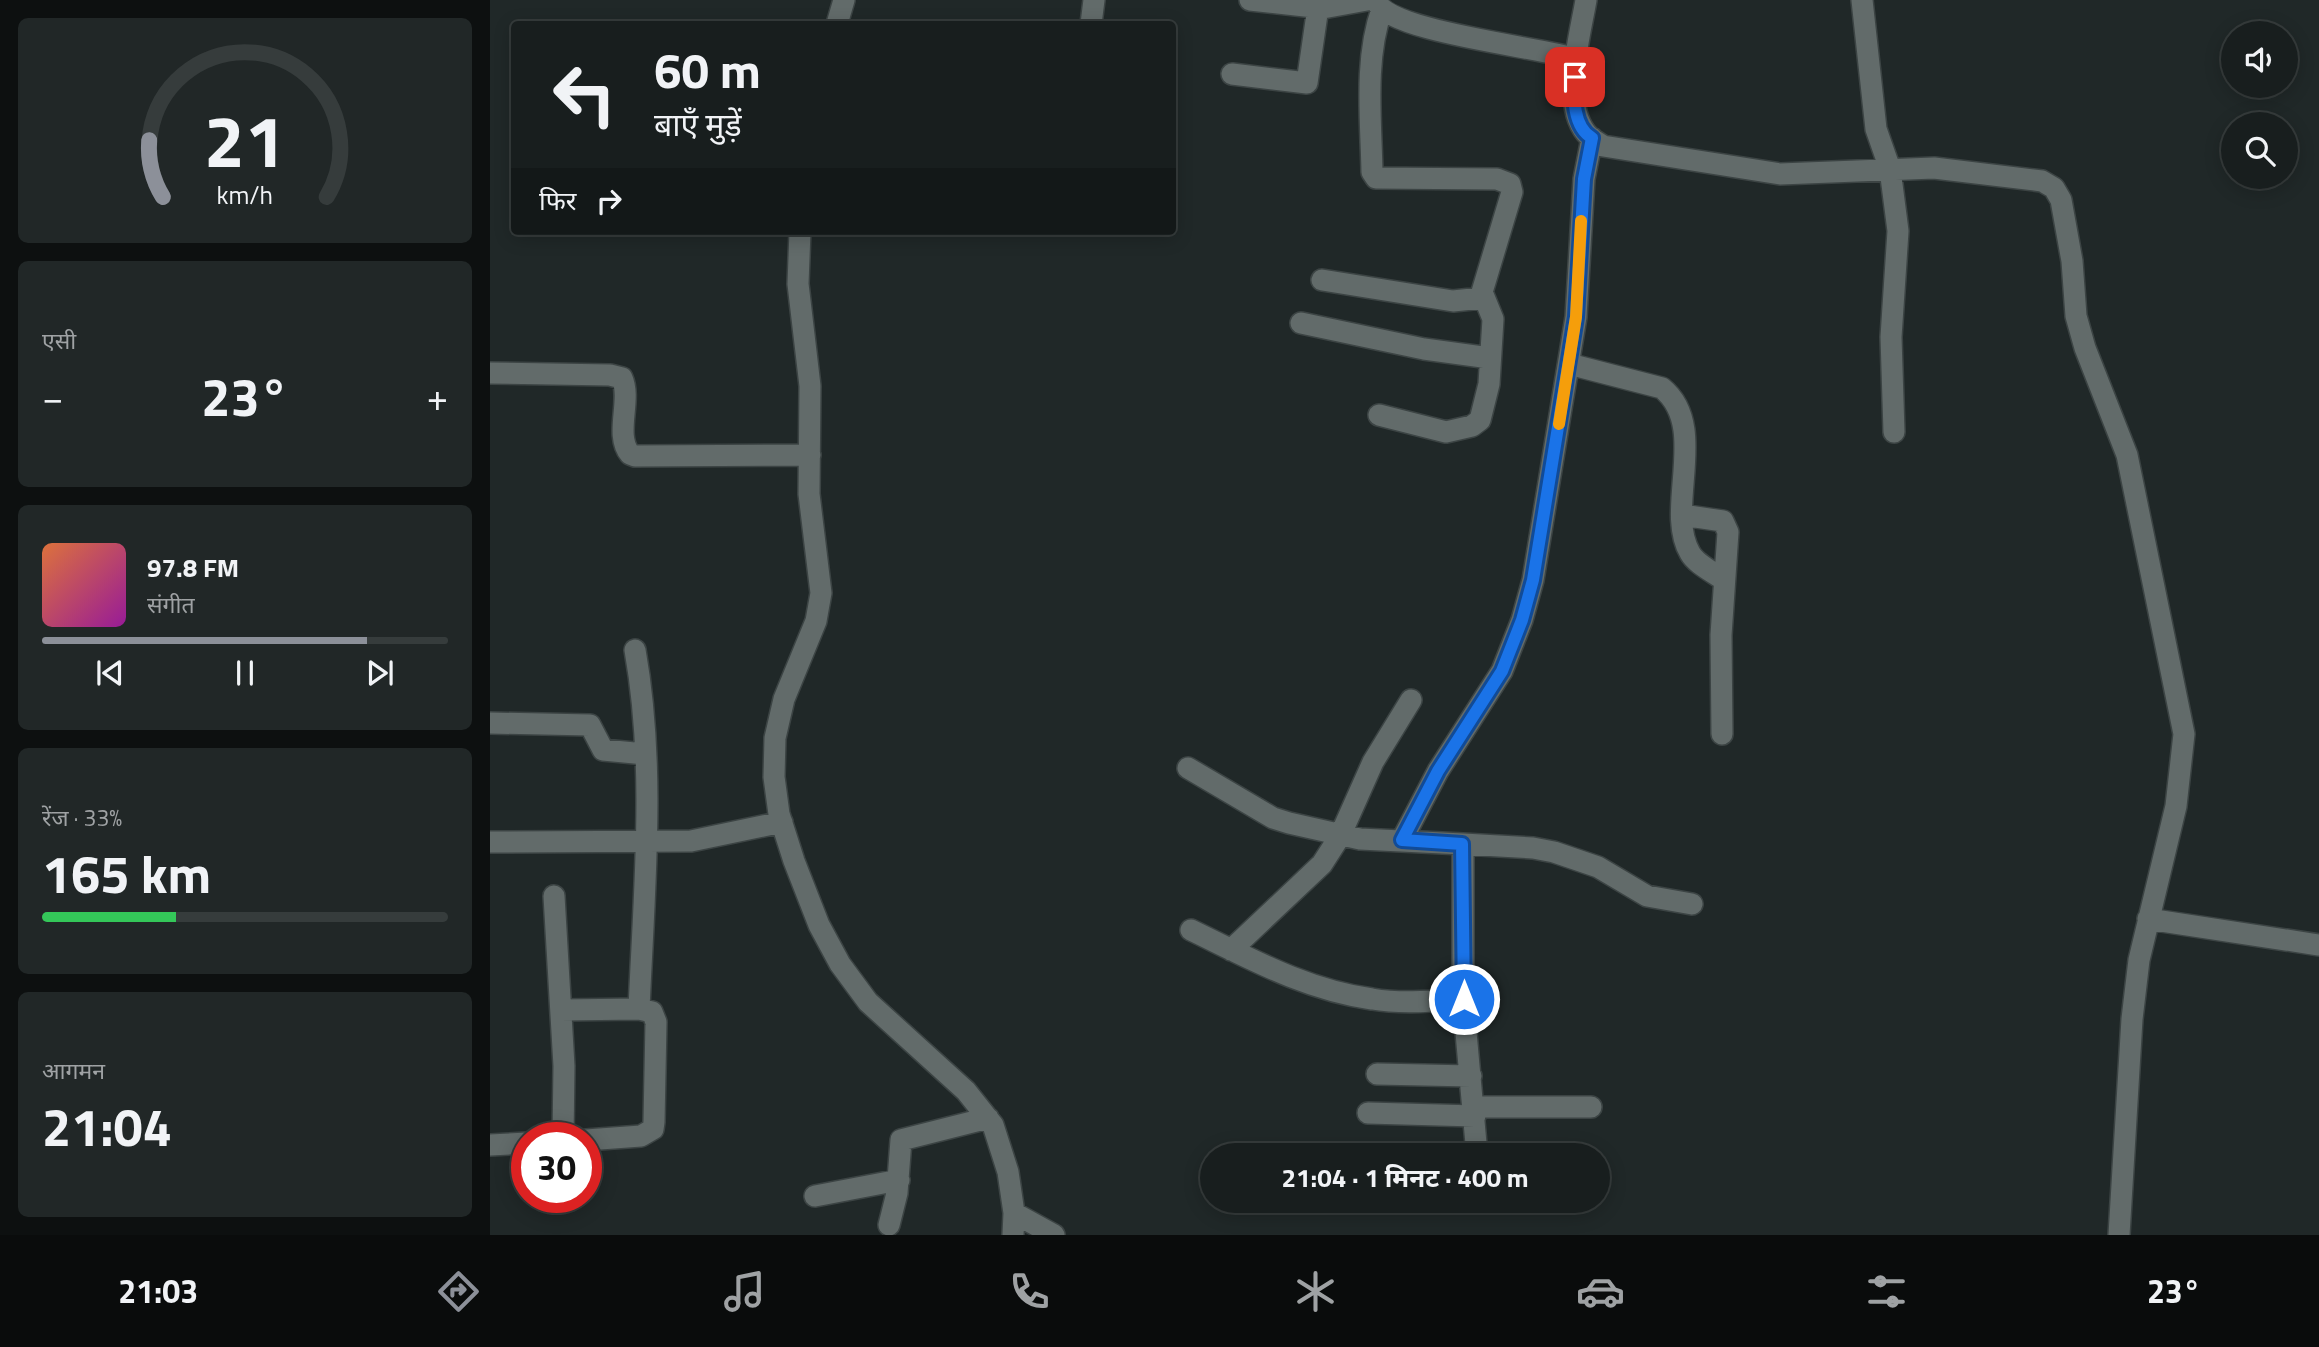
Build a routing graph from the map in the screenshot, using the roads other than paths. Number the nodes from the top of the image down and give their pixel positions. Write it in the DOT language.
graph roads {
  1 [pos="844,0"];
  2 [pos="1094,0"];
  3 [pos="1250,0"];
  4 [pos="1586,0"];
  5 [pos="1862,0"];
  6 [pos="1375,3"];
  7 [pos="1318,7"];
  8 [pos="838,21"];
  9 [pos="1091,21"];
  10 [pos="1564,55"];
  11 [pos="1232,74"];
  12 [pos="1592,138"];
  13 [pos="1890,169"];
  14 [pos="800,235"];
  15 [pos="1322,280"];
  16 [pos="1482,298"];
  17 [pos="1301,323"];
  18 [pos="1490,358"];
  19 [pos="1569,364"];
  20 [pos="490,373"];
  21 [pos="1379,415"];
  22 [pos="1894,432"];
  23 [pos="810,455"];
  24 [pos="1682,515"];
  25 [pos="1724,580"];
  26 [pos="635,650"];
  27 [pos="1411,700"];
  28 [pos="490,723"];
  29 [pos="1722,734"];
  30 [pos="645,754"];
  31 [pos="1188,768"];
  32 [pos="782,822"];
  33 [pos="1340,836"];
  34 [pos="1402,840"];
  35 [pos="490,842"];
  36 [pos="645,842"];
  37 [pos="1462,844"];
  38 [pos="554,896"];
  39 [pos="1692,904"];
  40 [pos="2148,919"];
  41 [pos="1191,930"];
  42 [pos="2319,945"];
  43 [pos="1231,950"];
  44 [pos="1464,999"];
  45 [pos="639,1009"];
  46 [pos="561,1010"];
  47 [pos="1377,1074"];
  48 [pos="1471,1076"];
  49 [pos="1591,1107"];
  50 [pos="1474,1111"];
  51 [pos="1368,1113"];
  52 [pos="988,1118"];
  53 [pos="563,1122"];
  54 [pos="602,1139"];
  55 [pos="1475,1143"];
  56 [pos="511,1144"];
  57 [pos="490,1145"];
  58 [pos="899,1180"];
  59 [pos="815,1196"];
  60 [pos="1014,1213"];
  61 [pos="889,1225"];
  62 [pos="1013,1235"];
  63 [pos="1054,1235"];
  64 [pos="2119,1235"];
  1 -- 8 [label="street"];
  2 -- 9 [label="street"];
  3 -- 7 [label="street"];
  4 -- 10 [label="street"];
  5 -- 13 [label="street"];
  6 -- 7 [label="street"];
  6 -- 10 [label="street"];
  6 -- 16 [label="street"];
  7 -- 11 [label="street"];
  10 -- 12 [label="street"];
  12 -- 13 [label="street"];
  12 -- 19 [label="street"];
  13 -- 22 [label="street"];
  13 -- 40 [label="street"];
  14 -- 23 [label="street"];
  15 -- 16 [label="street"];
  16 -- 18 [label="street"];
  17 -- 18 [label="street"];
  18 -- 21 [label="street"];
  19 -- 24 [label="street"];
  19 -- 34 [label="street"];
  20 -- 23 [label="street"];
  23 -- 32 [label="street"];
  24 -- 25 [label="street"];
  24 -- 25 [label="street"];
  25 -- 29 [label="street"];
  26 -- 30 [label="street"];
  27 -- 33 [label="street"];
  28 -- 30 [label="street"];
  30 -- 36 [label="street"];
  31 -- 33 [label="street"];
  32 -- 36 [label="street"];
  32 -- 52 [label="street"];
  33 -- 34 [label="street"];
  33 -- 43 [label="street"];
  34 -- 37 [label="street"];
  35 -- 36 [label="street"];
  36 -- 45 [label="street"];
  37 -- 39 [label="street"];
  37 -- 44 [label="street"];
  38 -- 46 [label="street"];
  40 -- 42 [label="street"];
  40 -- 64 [label="street"];
  41 -- 43 [label="street"];
  43 -- 44 [label="street"];
  44 -- 48 [label="street"];
  45 -- 46 [label="street"];
  45 -- 54 [label="street"];
  46 -- 53 [label="street"];
  47 -- 48 [label="street"];
  48 -- 50 [label="street"];
  49 -- 50 [label="street"];
  50 -- 51 [label="street"];
  50 -- 55 [label="street"];
  52 -- 58 [label="street"];
  52 -- 60 [label="street"];
  56 -- 57 [label="street"];
  58 -- 59 [label="street"];
  58 -- 61 [label="street"];
  60 -- 62 [label="street"];
  60 -- 63 [label="street"];
}
